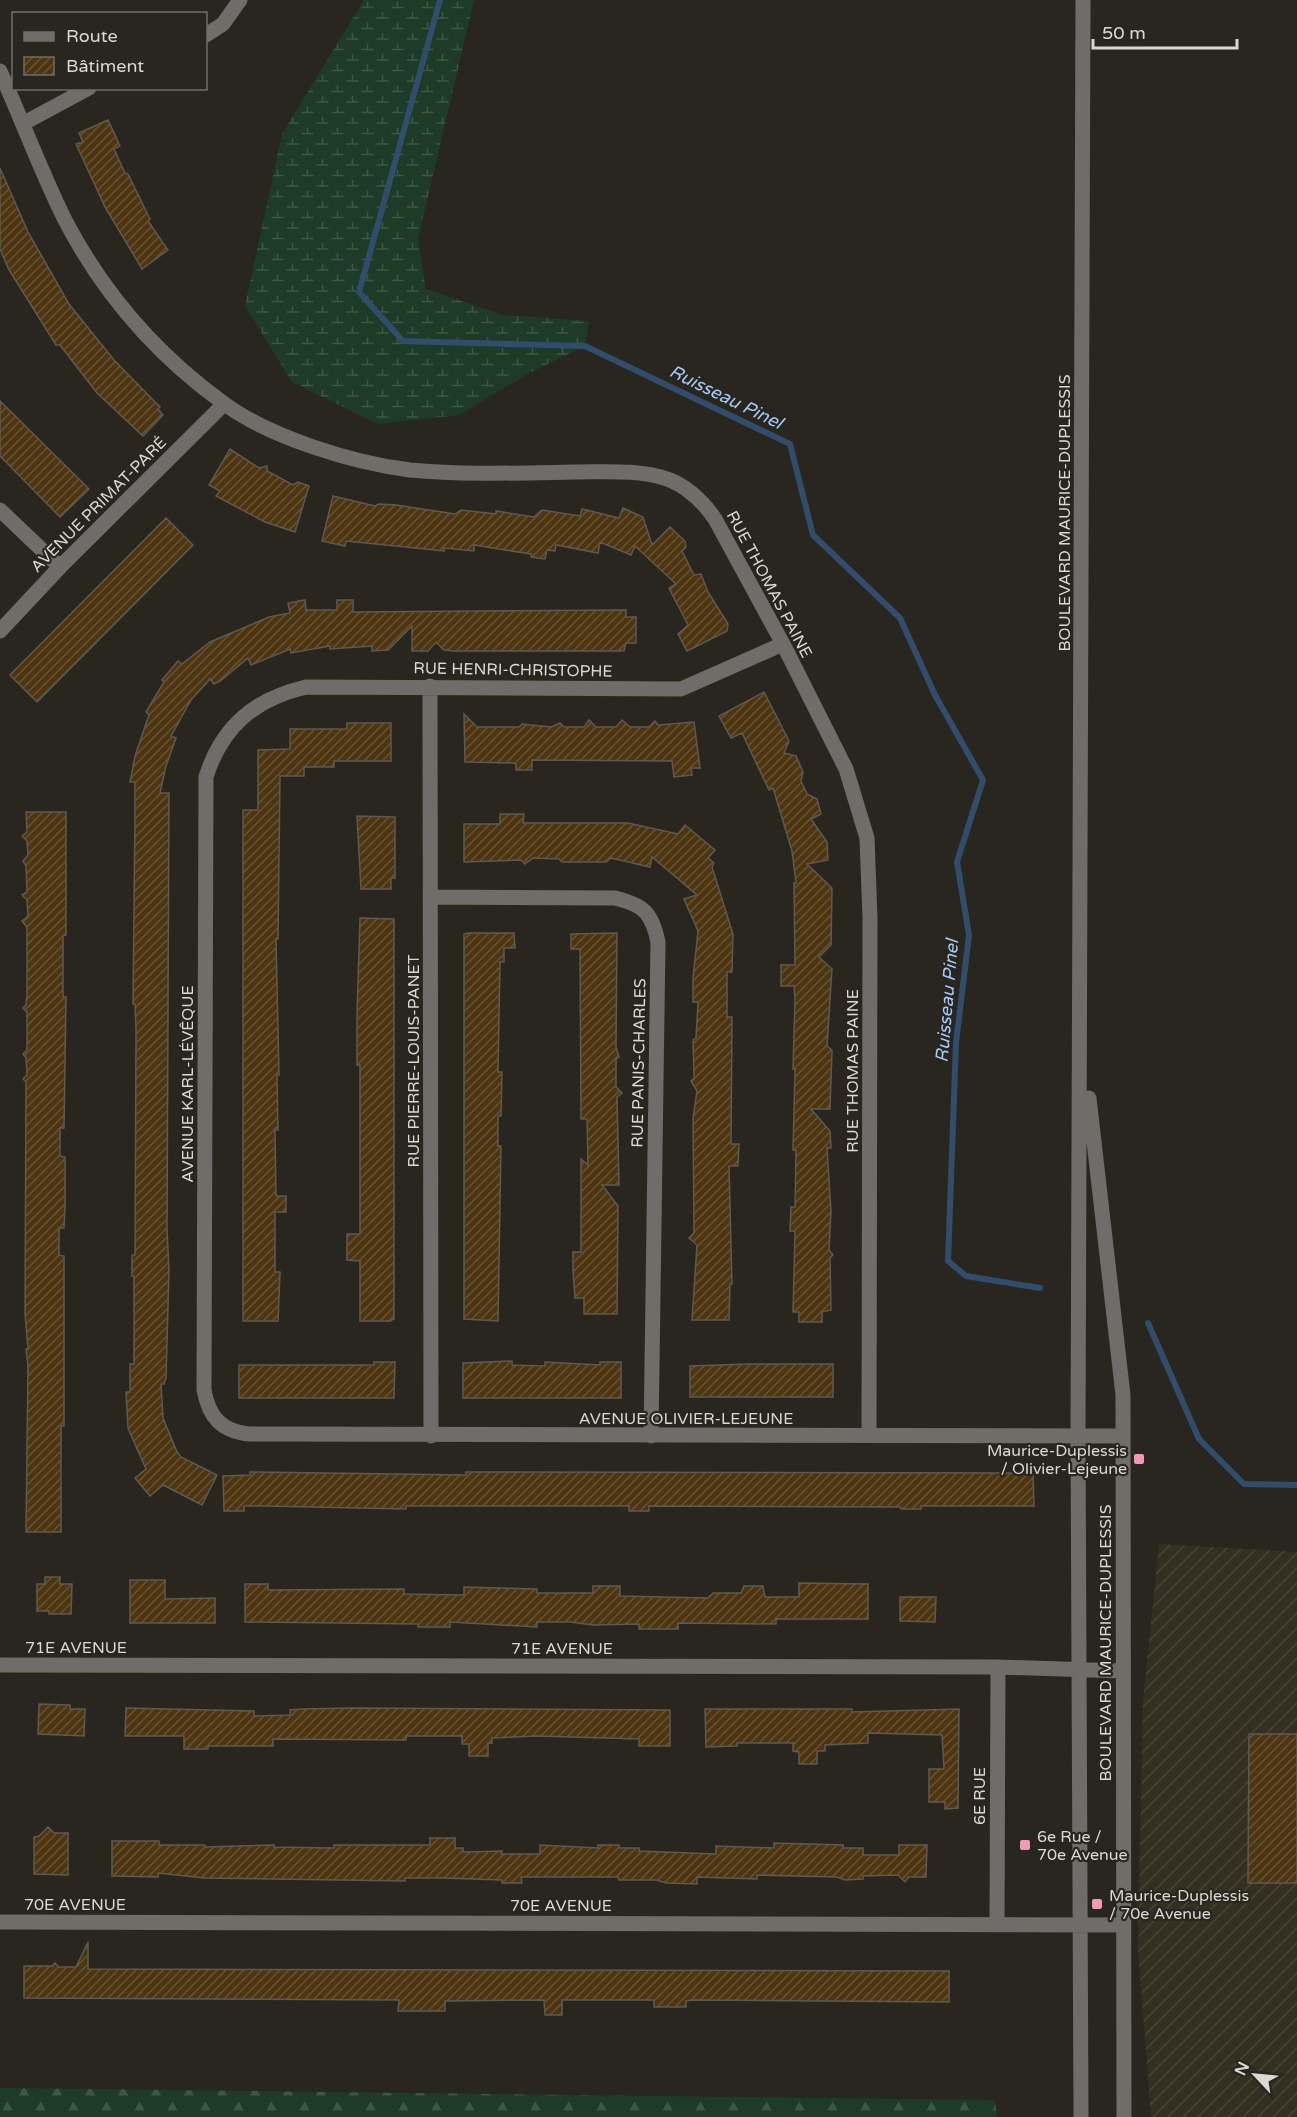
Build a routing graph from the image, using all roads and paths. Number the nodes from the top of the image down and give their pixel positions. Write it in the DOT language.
graph roads {
  1 [pos="240,0"];
  2 [pos="1083,0"];
  3 [pos="207,34"];
  4 [pos="0,70"];
  5 [pos="85,90"];
  6 [pos="24,123"];
  7 [pos="224,404"];
  8 [pos="0,510"];
  9 [pos="60,567"];
  10 [pos="0,631"];
  11 [pos="783,644"];
  12 [pos="430,686"];
  13 [pos="240,717"];
  14 [pos="431,897"];
  15 [pos="1081,1027"];
  16 [pos="249,1434"];
  17 [pos="869,1435"];
  18 [pos="431,1436"];
  19 [pos="651,1436"];
  20 [pos="1122,1436"];
  21 [pos="1078,1437"];
  22 [pos="0,1665"];
  23 [pos="998,1667"];
  24 [pos="1080,1670"];
  25 [pos="1123,1671"];
  26 [pos="0,1922"];
  27 [pos="1080,1924"];
  28 [pos="997,1925"];
  29 [pos="1122,1925"];
  30 [pos="1081,2117"];
  31 [pos="1124,2117"];
  1 -- 3 [label="street"];
  2 -- 15 [label="street, BOULEVARD MAURICE-DUPLESSIS"];
  4 -- 6 [label="street, RUE THOMAS PAINE"];
  5 -- 6 [label="street"];
  6 -- 7 [label="street, RUE THOMAS PAINE"];
  7 -- 9 [label="street, AVENUE PRIMAT-PARÉ"];
  7 -- 11 [label="street, RUE THOMAS PAINE"];
  8 -- 9 [label="street"];
  9 -- 10 [label="street, AVENUE PRIMAT-PARÉ"];
  11 -- 12 [label="street, RUE HENRI-CHRISTOPHE"];
  11 -- 17 [label="street, RUE THOMAS PAINE"];
  12 -- 13 [label="street, RUE HENRI-CHRISTOPHE"];
  12 -- 14 [label="street, RUE PIERRE-LOUIS-PANET"];
  13 -- 16 [label="street, AVENUE KARL-LÉVÊQUE"];
  14 -- 18 [label="street, RUE PIERRE-LOUIS-PANET"];
  14 -- 19 [label="street, RUE PANIS-CHARLES"];
  15 -- 20 [label="street, BOULEVARD MAURICE-DUPLESSIS"];
  15 -- 21 [label="street, BOULEVARD MAURICE-DUPLESSIS"];
  16 -- 18 [label="street, AVENUE OLIVIER-LEJEUNE"];
  17 -- 19 [label="street, AVENUE OLIVIER-LEJEUNE"];
  17 -- 21 [label="street, AVENUE OLIVIER-LEJEUNE"];
  18 -- 19 [label="street, AVENUE OLIVIER-LEJEUNE"];
  20 -- 21 [label="street, AVENUE OLIVIER-LEJEUNE"];
  20 -- 25 [label="street, BOULEVARD MAURICE-DUPLESSIS"];
  21 -- 24 [label="street, BOULEVARD MAURICE-DUPLESSIS"];
  22 -- 23 [label="street, 71E AVENUE"];
  23 -- 24 [label="street, 71E AVENUE"];
  23 -- 28 [label="street, 6E RUE"];
  24 -- 25 [label="street, 71E AVENUE"];
  24 -- 27 [label="street, BOULEVARD MAURICE-DUPLESSIS"];
  25 -- 29 [label="street, BOULEVARD MAURICE-DUPLESSIS"];
  26 -- 28 [label="street, 70E AVENUE"];
  27 -- 28 [label="street, 70E AVENUE"];
  27 -- 29 [label="street, 70E AVENUE"];
  27 -- 30 [label="street, BOULEVARD MAURICE-DUPLESSIS"];
  29 -- 31 [label="street, BOULEVARD MAURICE-DUPLESSIS"];
}
